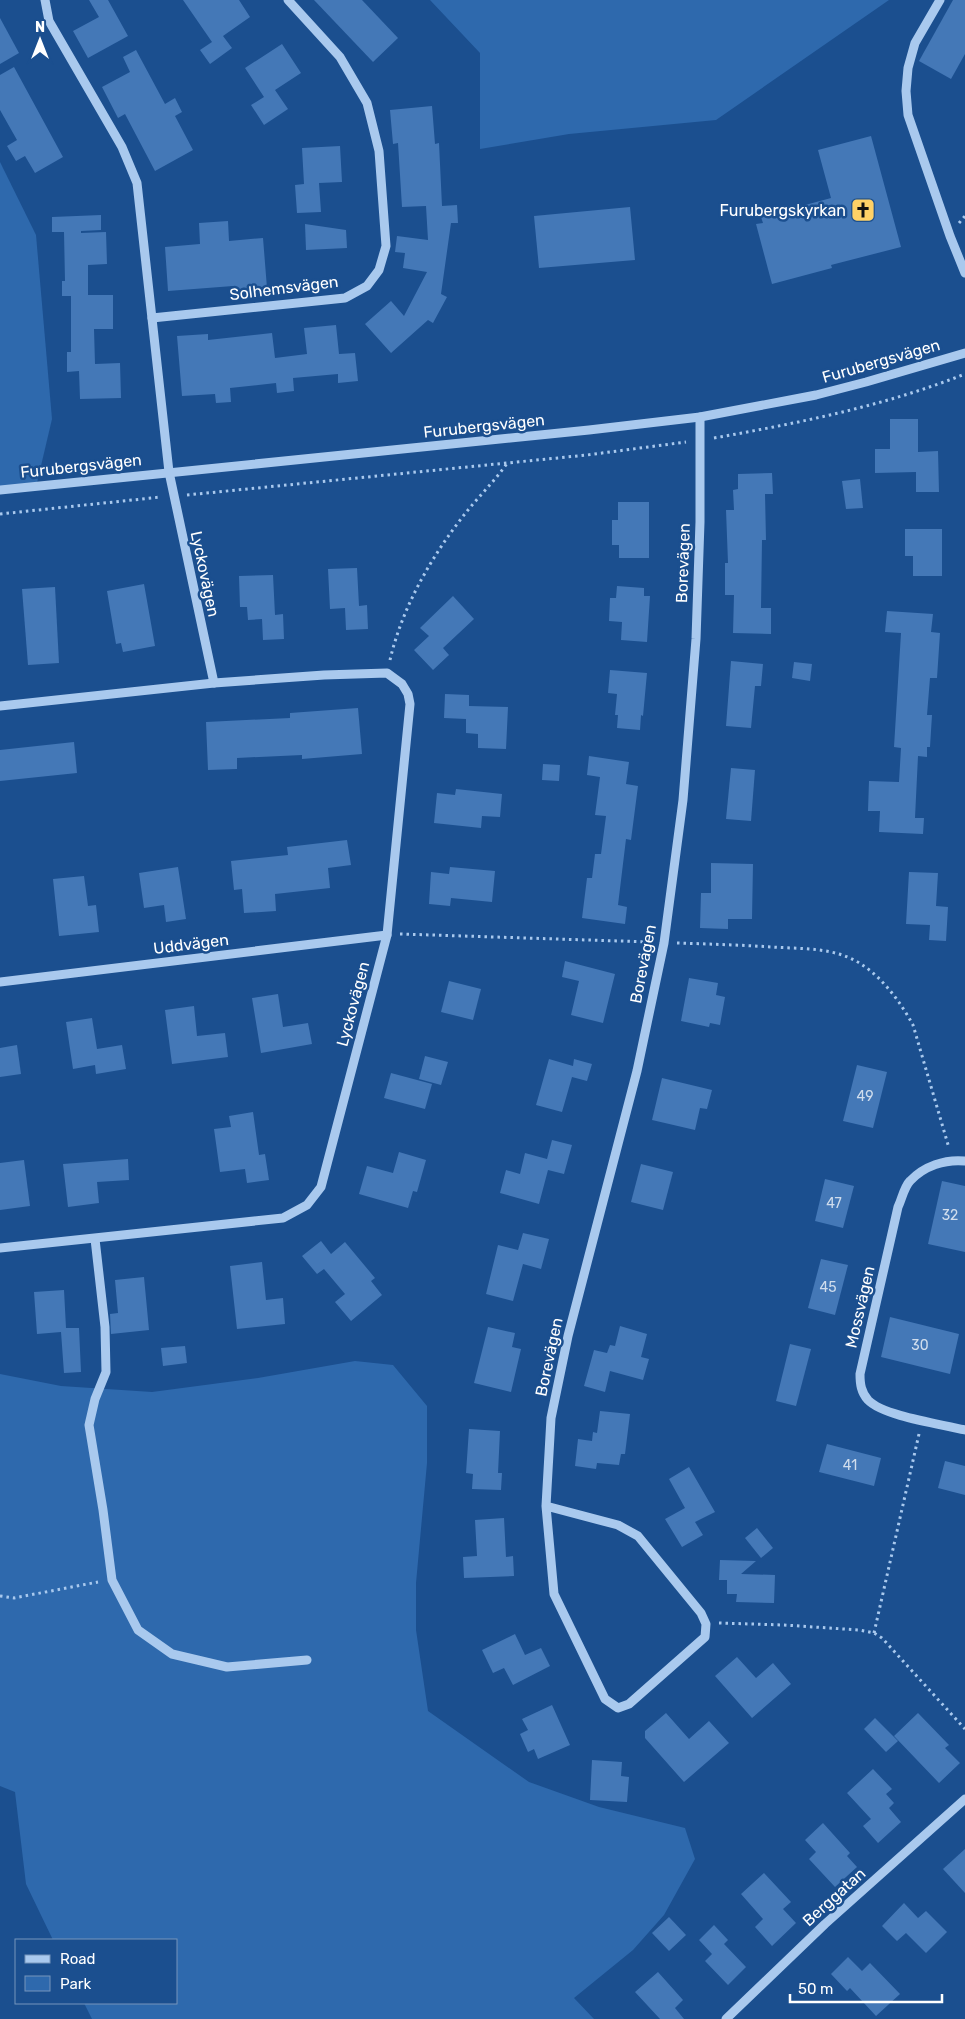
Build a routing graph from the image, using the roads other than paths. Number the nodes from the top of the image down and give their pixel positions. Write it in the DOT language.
graph roads {
  1 [pos="45,0"];
  2 [pos="288,0"];
  3 [pos="940,0"];
  4 [pos="965,273"];
  5 [pos="152,318"];
  6 [pos="965,353"];
  7 [pos="700,417"];
  8 [pos="169,472"];
  9 [pos="0,490"];
  10 [pos="214,683"];
  11 [pos="0,706"];
  12 [pos="387,935"];
  13 [pos="0,982"];
  14 [pos="965,1161"];
  15 [pos="95,1239"];
  16 [pos="0,1248"];
  17 [pos="965,1430"];
  18 [pos="546,1506"];
  19 [pos="306,1660"];
  20 [pos="965,1799"];
  21 [pos="726,2019"];
  1 -- 5 [label="street"];
  2 -- 5 [label="street, Solhemsvägen"];
  3 -- 4 [label="street"];
  5 -- 8 [label="street"];
  6 -- 7 [label="street, Furubergsvägen"];
  7 -- 8 [label="street, Furubergsvägen"];
  7 -- 18 [label="street, Borevägen"];
  8 -- 9 [label="street, Furubergsvägen"];
  8 -- 10 [label="street, Lyckovägen"];
  10 -- 11 [label="street"];
  10 -- 12 [label="street, Lyckovägen"];
  12 -- 13 [label="street, Uddvägen"];
  12 -- 15 [label="street, Lyckovägen"];
  14 -- 17 [label="street, Mossvägen"];
  15 -- 16 [label="street, Lyckovägen"];
  15 -- 19 [label="street"];
  18 -- 18 [label="street, Borevägen"];
  20 -- 21 [label="street, Berggatan"];
}
